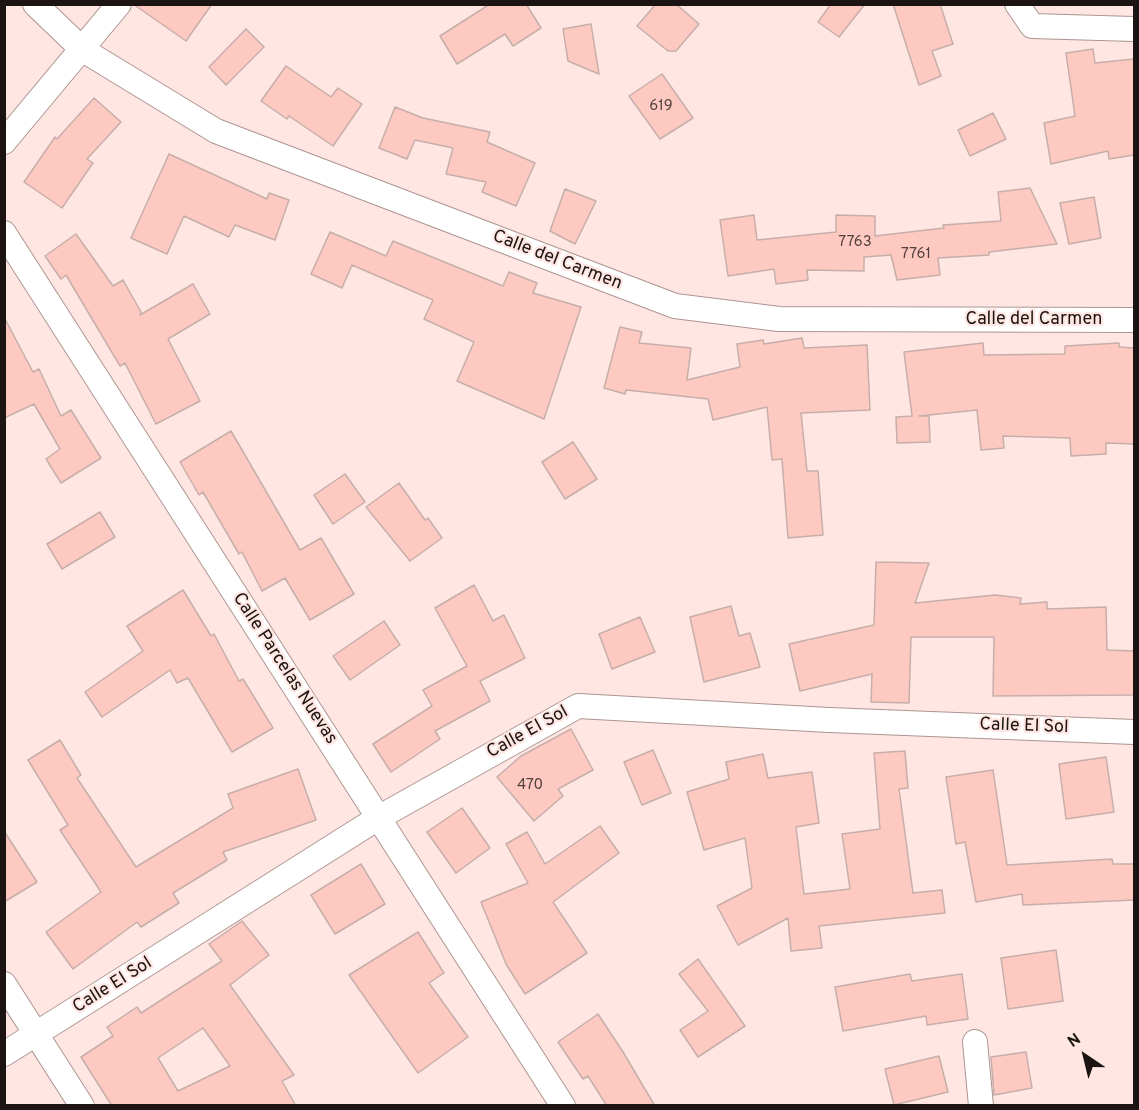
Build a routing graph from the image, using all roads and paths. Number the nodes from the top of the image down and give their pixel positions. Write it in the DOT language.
graph roads {
  1 [pos="35,4"];
  2 [pos="119,4"];
  3 [pos="1017,4"];
  4 [pos="1134,29"];
  5 [pos="84,50"];
  6 [pos="4,142"];
  7 [pos="4,233"];
  8 [pos="1134,320"];
  9 [pos="1134,732"];
  10 [pos="378,818"];
  11 [pos="4,984"];
  12 [pos="36,1034"];
  13 [pos="975,1042"];
  14 [pos="4,1054"];
  15 [pos="82,1106"];
  16 [pos="563,1106"];
  17 [pos="981,1106"];
  1 -- 5 [label="street, Calle del Carmen"];
  2 -- 5 [label="street"];
  3 -- 4 [label="street"];
  5 -- 6 [label="street"];
  5 -- 8 [label="street, Calle del Carmen"];
  7 -- 10 [label="street, Calle Parcelas Nuevas"];
  9 -- 10 [label="street, Calle El Sol"];
  10 -- 12 [label="street, Calle El Sol"];
  10 -- 16 [label="street, Calle Parcelas Nuevas"];
  11 -- 12 [label="street"];
  12 -- 14 [label="street, Calle El Sol"];
  12 -- 15 [label="street"];
  13 -- 17 [label="street"];
}
